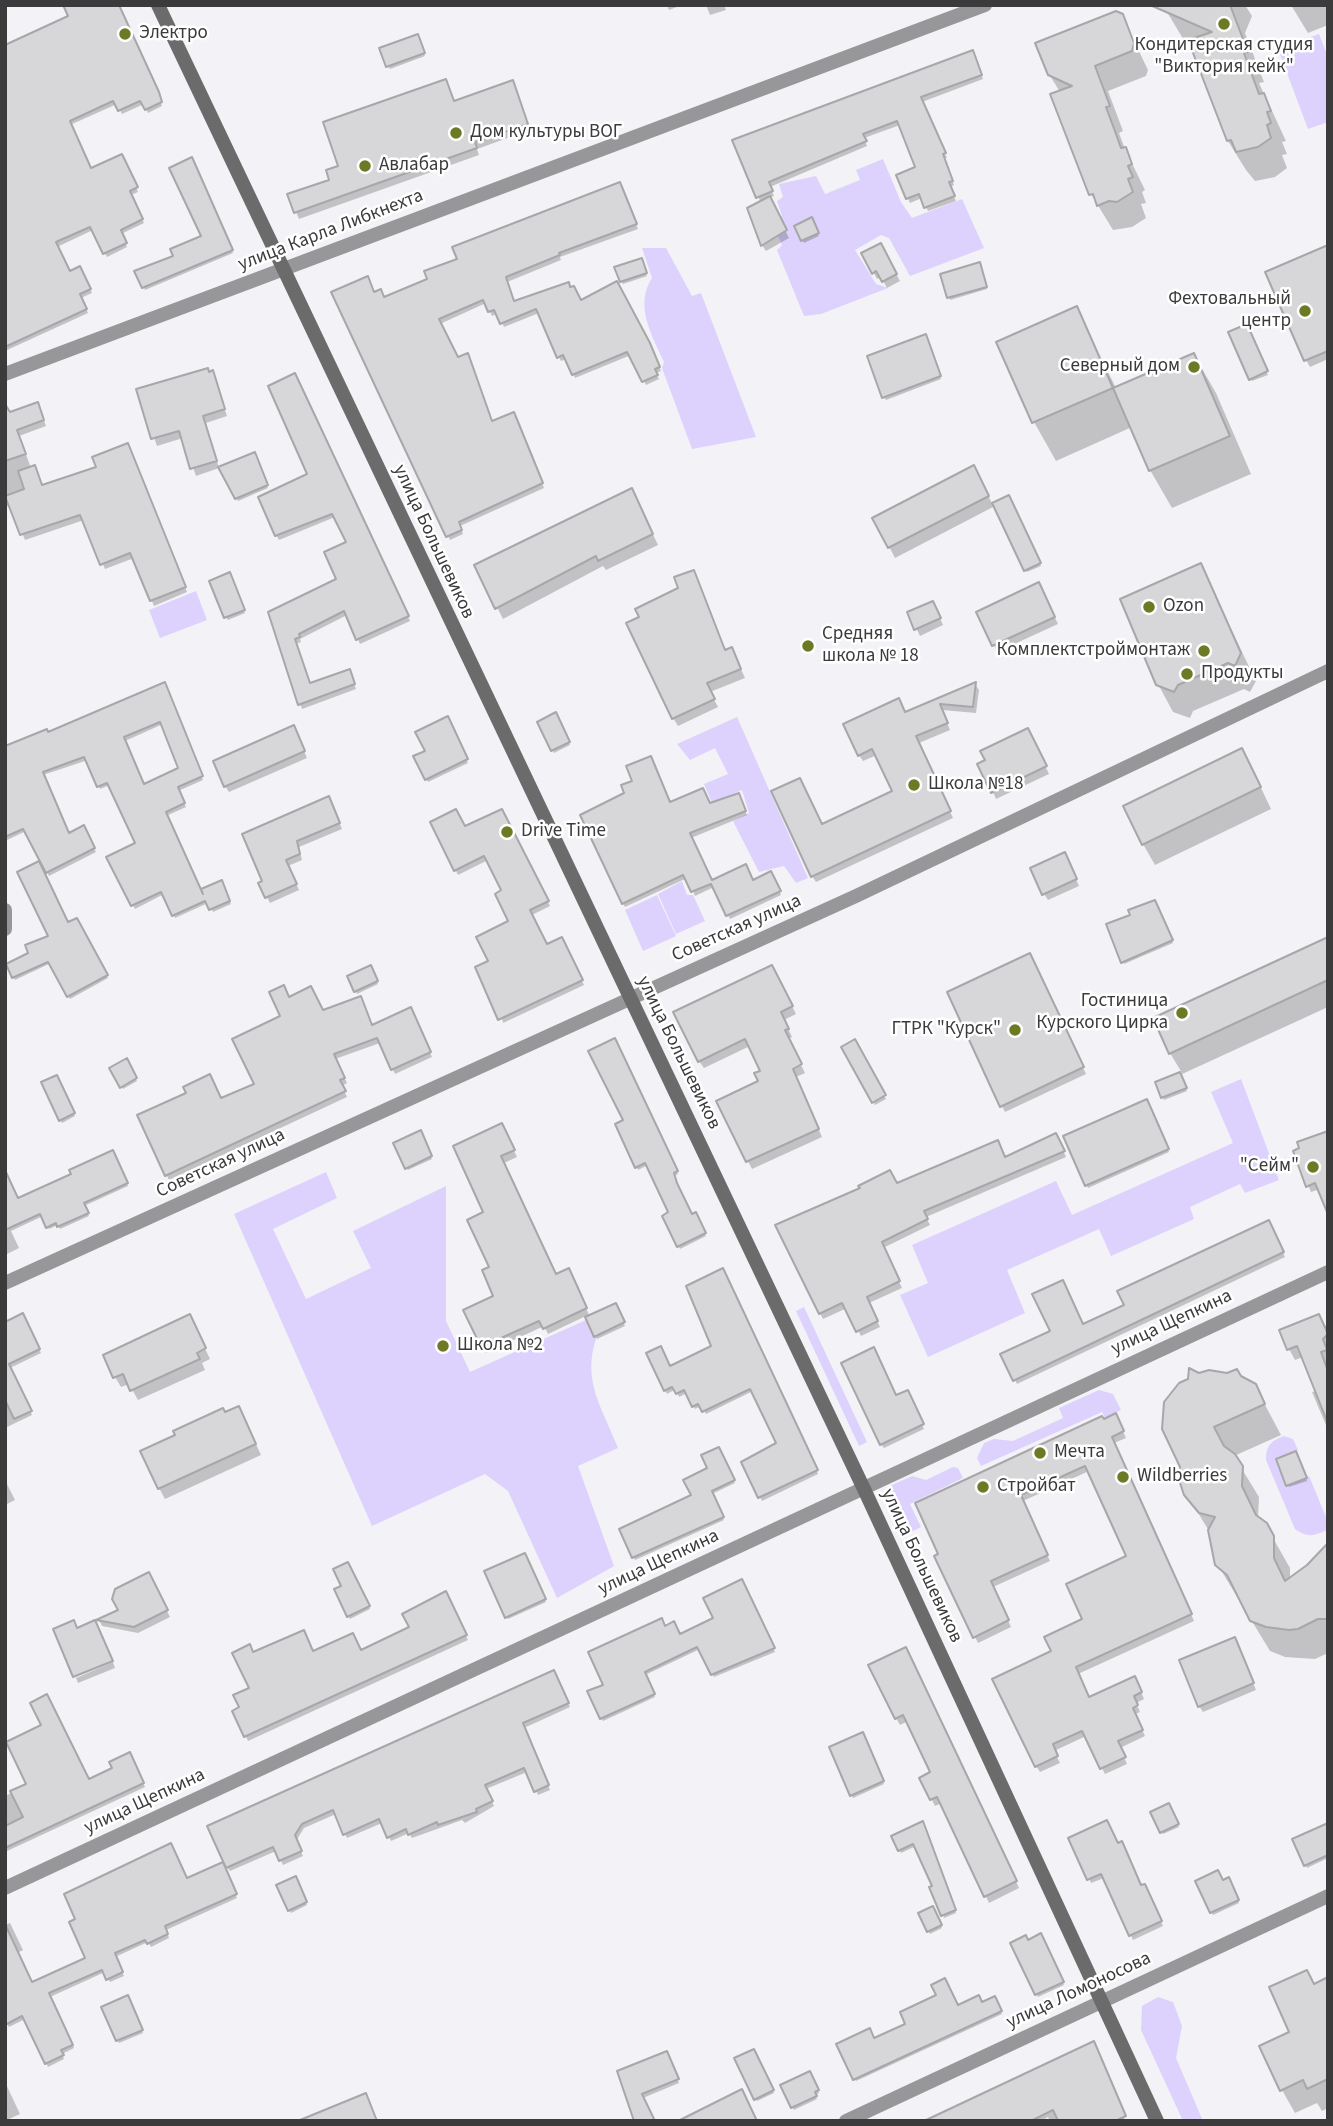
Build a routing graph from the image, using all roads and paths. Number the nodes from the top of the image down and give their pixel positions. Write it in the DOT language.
graph roads {
  1 [pos="158,5"];
  2 [pos="985,5"];
  3 [pos="282,269"];
  4 [pos="5,374"];
  5 [pos="1328,671"];
  6 [pos="5,910"];
  7 [pos="5,929"];
  8 [pos="630,999"];
  9 [pos="1328,1272"];
  10 [pos="5,1283"];
  11 [pos="864,1489"];
  12 [pos="5,1888"];
  13 [pos="1328,1896"];
  14 [pos="1101,2003"];
  15 [pos="846,2121"];
  16 [pos="1157,2121"];
  1 -- 3 [label="main road, улица Большевиков"];
  2 -- 3 [label="street, улица Карла Либкнехта"];
  3 -- 4 [label="street, улица Карла Либкнехта"];
  3 -- 8 [label="main road, улица Большевиков"];
  5 -- 8 [label="street, Советская улица"];
  6 -- 7 [label="street"];
  8 -- 10 [label="street, Советская улица"];
  8 -- 11 [label="main road, улица Большевиков"];
  9 -- 11 [label="street, улица Щепкина"];
  11 -- 12 [label="street, улица Щепкина"];
  11 -- 14 [label="main road, улица Большевиков"];
  13 -- 14 [label="street, улица Ломоносова"];
  14 -- 15 [label="street, улица Ломоносова"];
  14 -- 16 [label="main road, улица Большевиков"];
}
